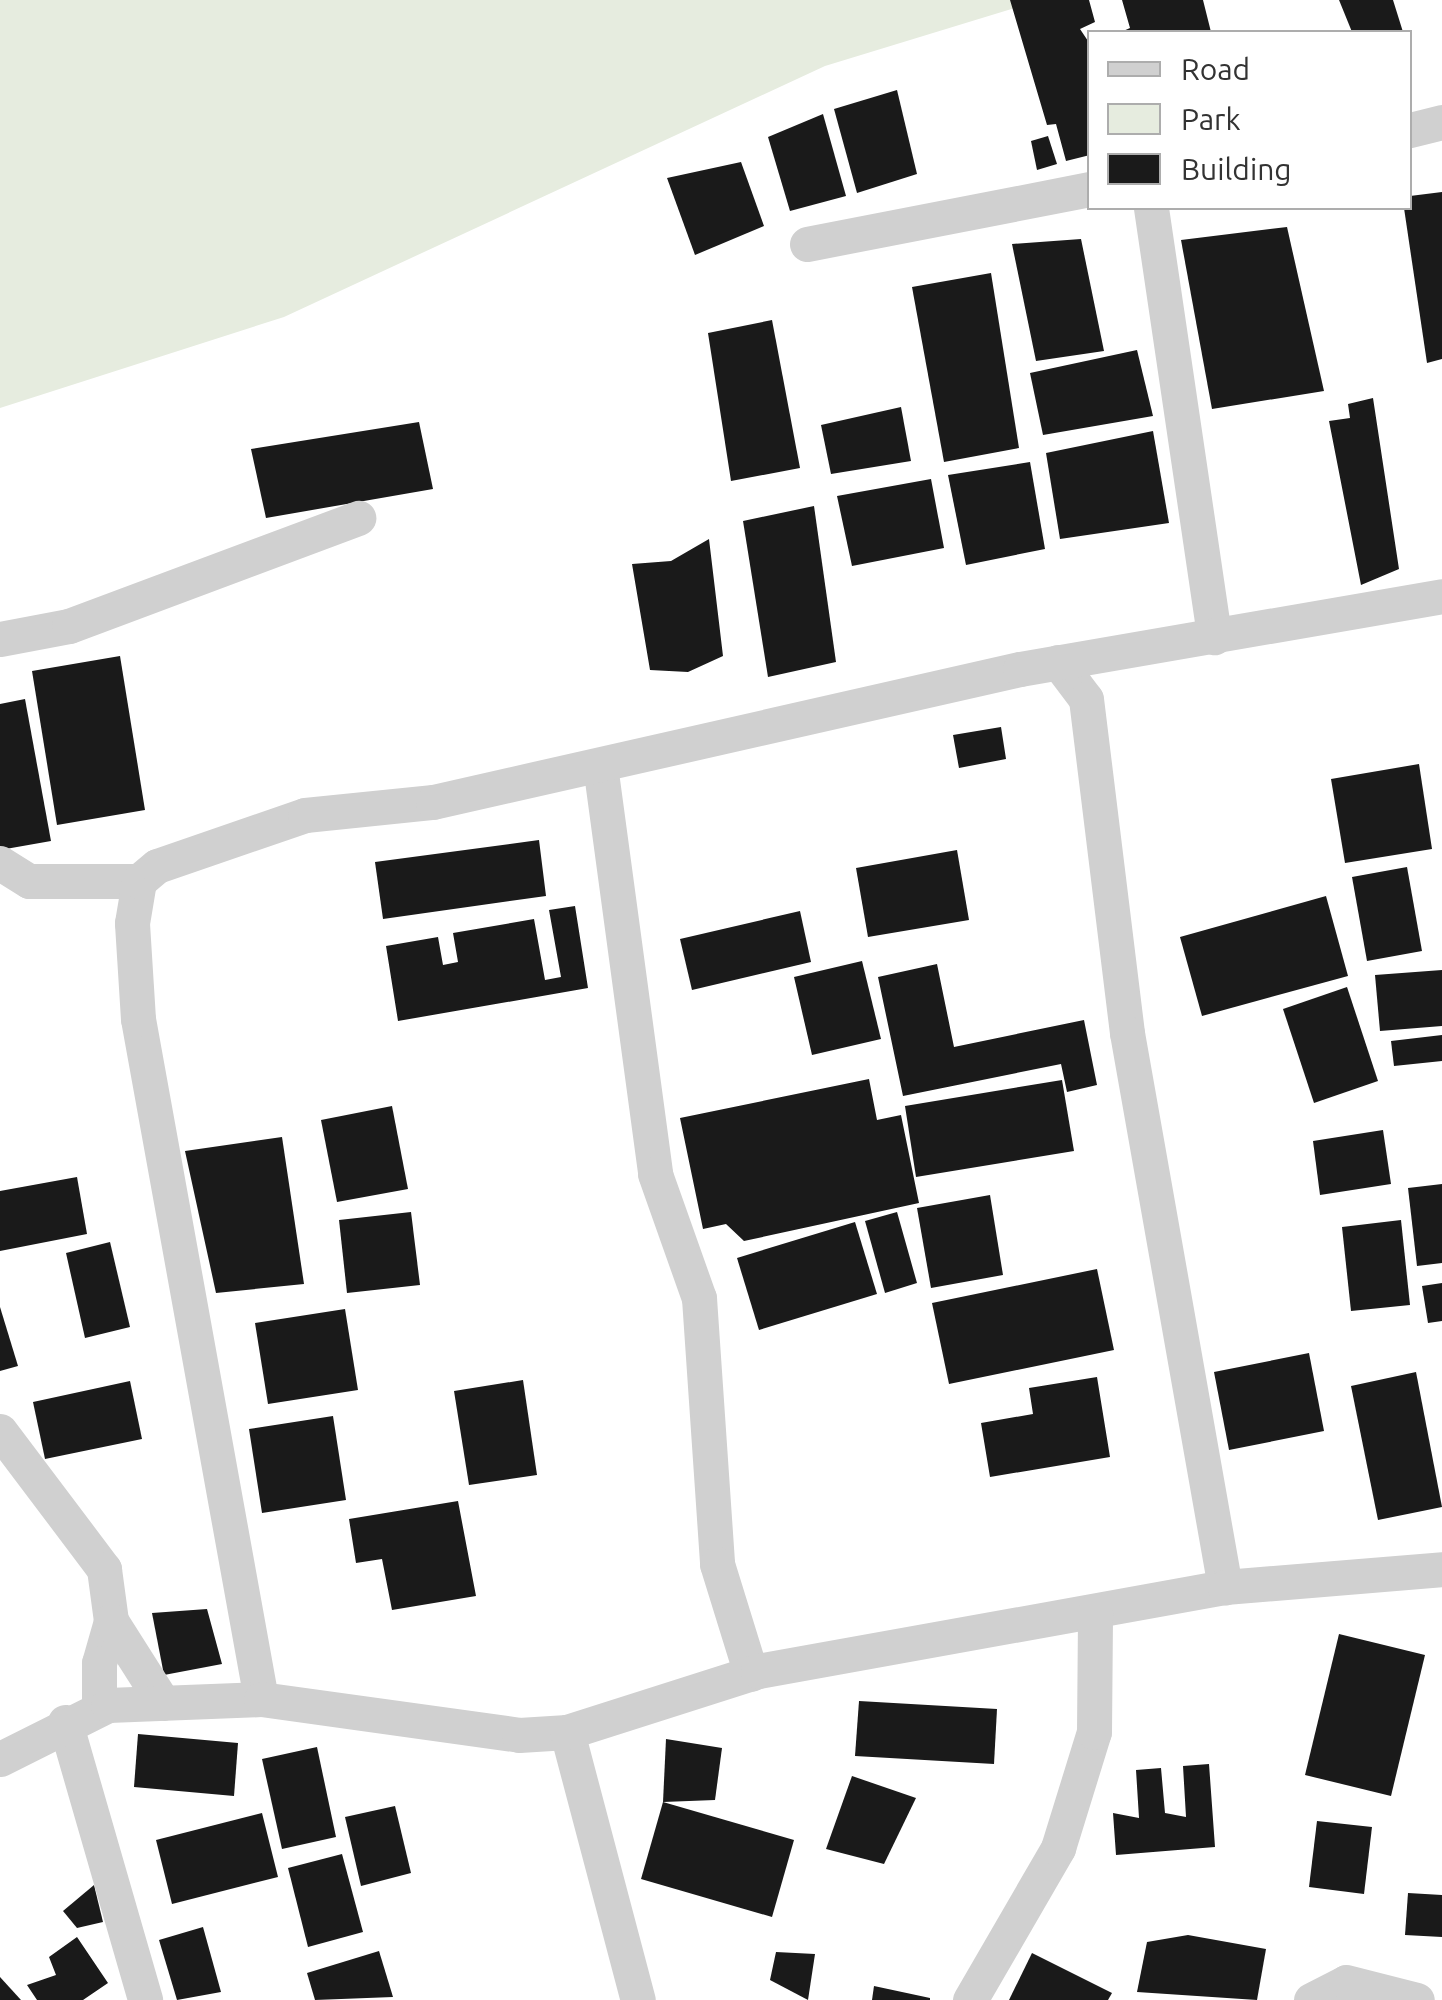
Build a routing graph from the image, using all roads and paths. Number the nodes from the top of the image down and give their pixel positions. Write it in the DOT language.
graph roads {
  1 [pos="1442,122"];
  2 [pos="1412,130"];
  3 [pos="1087,190"];
  4 [pos="1151,210"];
  5 [pos="807,244"];
  6 [pos="358,518"];
  7 [pos="1442,596"];
  8 [pos="1214,637"];
  9 [pos="0,639"];
  10 [pos="1119,652"];
  11 [pos="1058,662"];
  12 [pos="1086,699"];
  13 [pos="600,765"];
  14 [pos="0,863"];
  15 [pos="139,881"];
  16 [pos="0,1431"];
  17 [pos="1442,1569"];
  18 [pos="1225,1588"];
  19 [pos="1096,1610"];
  20 [pos="111,1621"];
  21 [pos="751,1674"];
  22 [pos="261,1699"];
  23 [pos="163,1703"];
  24 [pos="98,1709"];
  25 [pos="66,1722"];
  26 [pos="567,1732"];
  27 [pos="0,1758"];
  28 [pos="146,2000"];
  29 [pos="638,2000"];
  30 [pos="970,2000"];
  31 [pos="1311,2000"];
  32 [pos="1418,2000"];
  1 -- 2 [label="street"];
  3 -- 5 [label="street"];
  4 -- 8 [label="street"];
  6 -- 9 [label="street"];
  7 -- 8 [label="street"];
  8 -- 10 [label="street"];
  10 -- 11 [label="street"];
  10 -- 12 [label="street"];
  11 -- 12 [label="street"];
  11 -- 13 [label="street"];
  12 -- 18 [label="street"];
  13 -- 15 [label="street"];
  13 -- 21 [label="street"];
  14 -- 15 [label="street"];
  15 -- 22 [label="street"];
  16 -- 20 [label="street"];
  17 -- 18 [label="street"];
  18 -- 19 [label="street"];
  19 -- 21 [label="street"];
  19 -- 30 [label="street"];
  20 -- 23 [label="street"];
  20 -- 24 [label="street"];
  21 -- 26 [label="street"];
  22 -- 23 [label="street"];
  22 -- 26 [label="street"];
  23 -- 24 [label="street"];
  24 -- 25 [label="street"];
  25 -- 27 [label="street"];
  25 -- 28 [label="street"];
  26 -- 29 [label="street"];
  31 -- 32 [label="street"];
}
